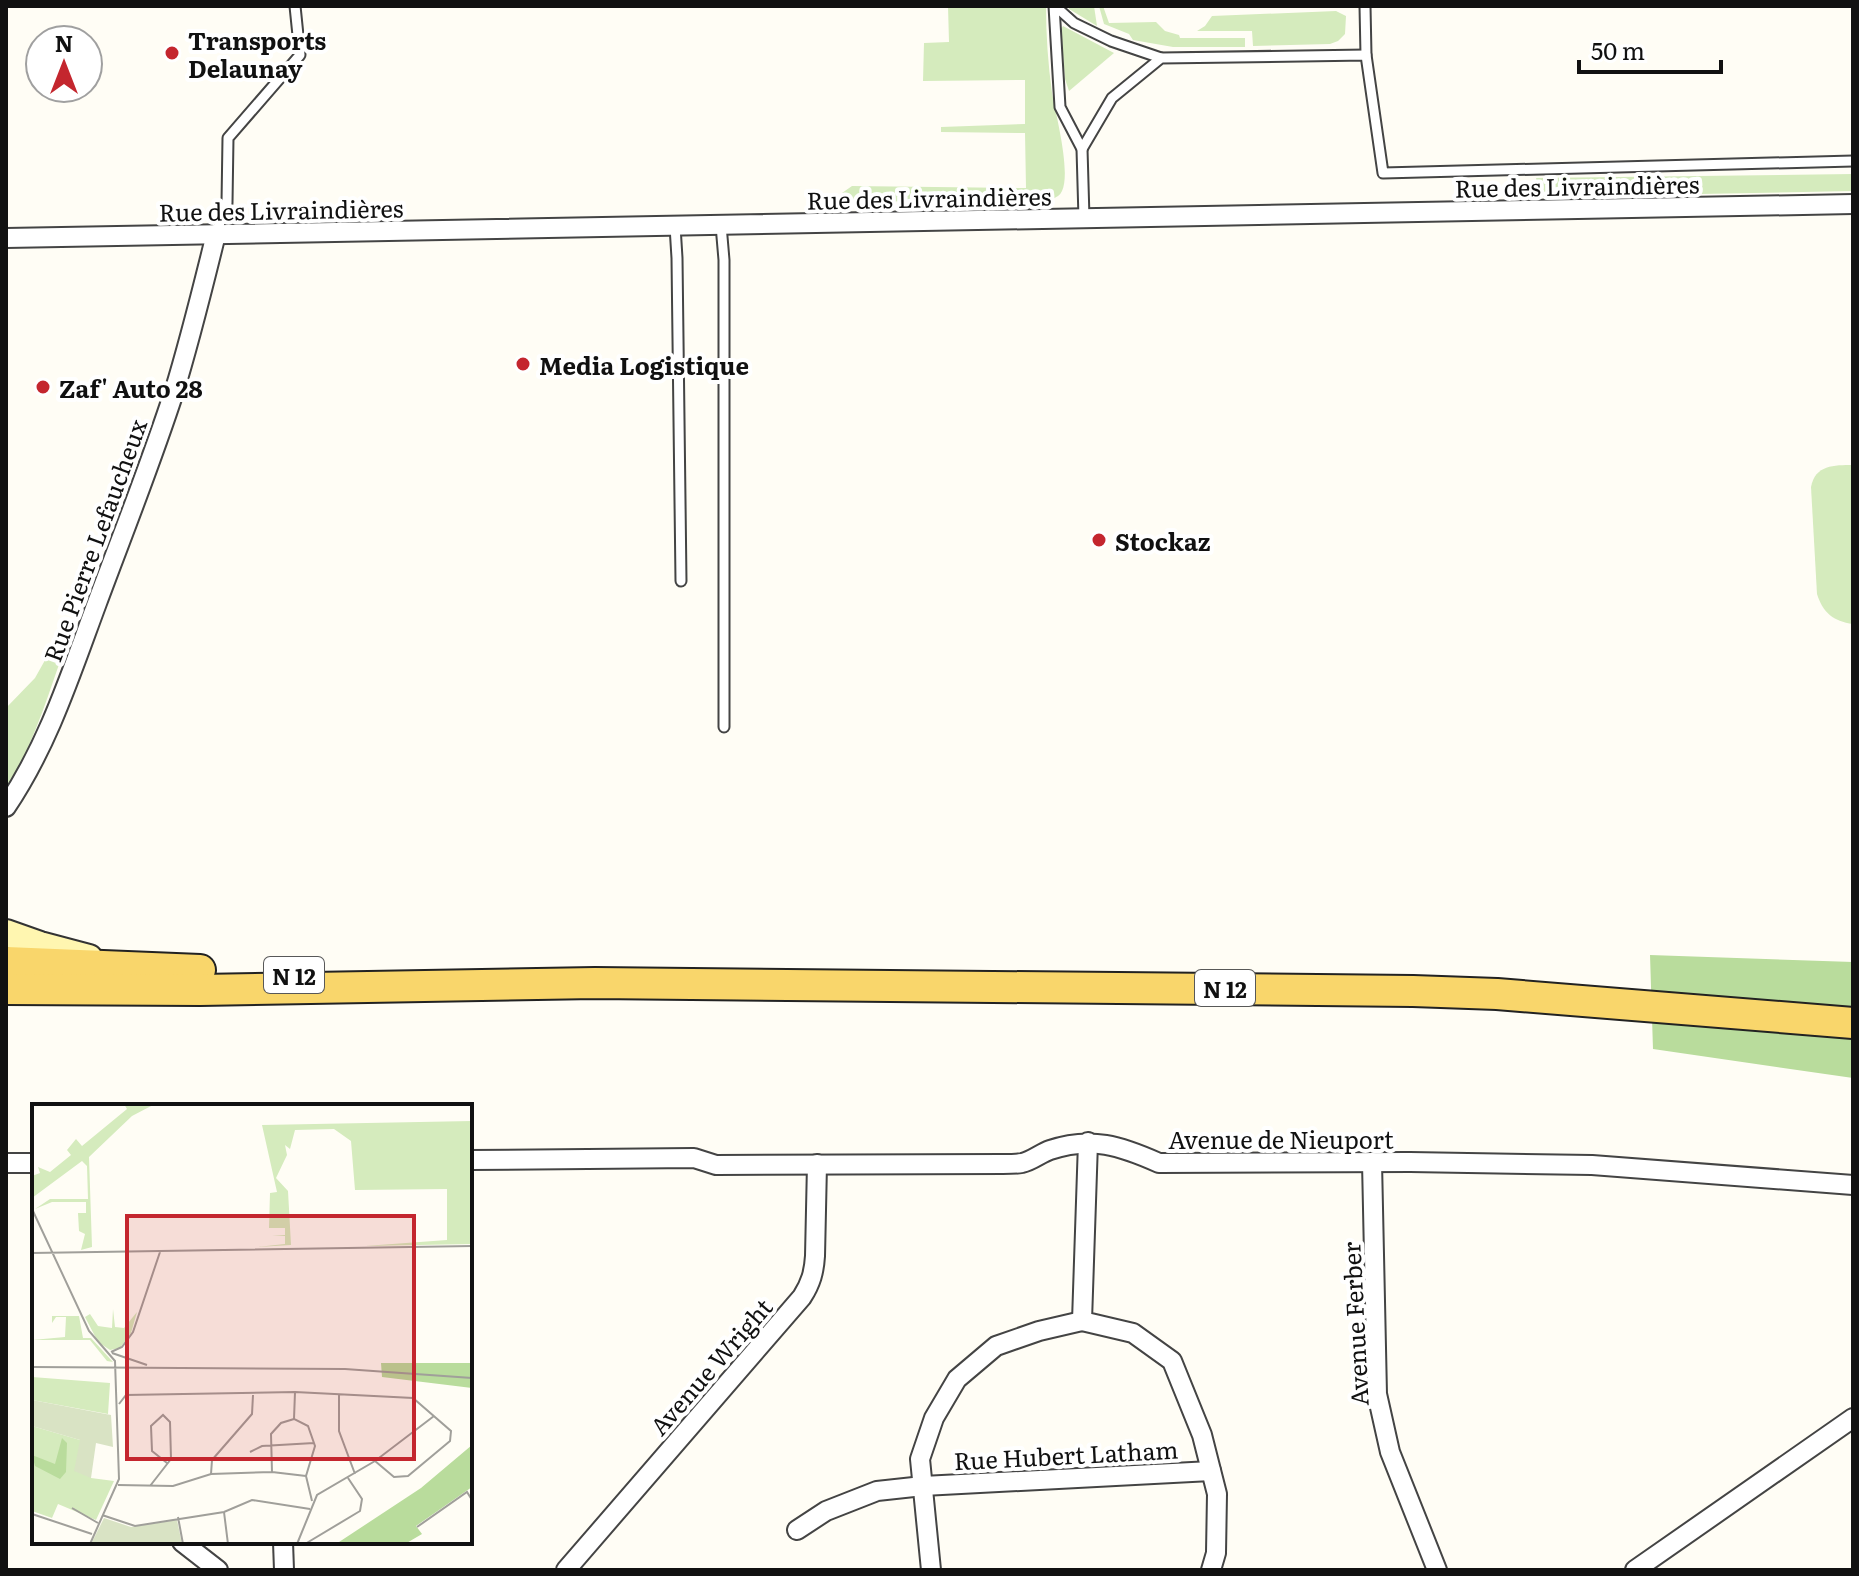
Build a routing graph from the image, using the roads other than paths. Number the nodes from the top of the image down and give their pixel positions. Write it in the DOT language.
graph roads {
  1 [pos="295,6"];
  2 [pos="1055,6"];
  3 [pos="1365,6"];
  4 [pos="1366,55"];
  5 [pos="1161,58"];
  6 [pos="1082,149"];
  7 [pos="1853,161"];
  8 [pos="1853,204"];
  9 [pos="1084,218"];
  10 [pos="721,225"];
  11 [pos="675,226"];
  12 [pos="216,234"];
  13 [pos="6,238"];
  14 [pos="681,581"];
  15 [pos="724,727"];
  16 [pos="6,807"];
  17 [pos="9,939"];
  18 [pos="457,987"];
  19 [pos="6,989"];
  20 [pos="200,990"];
  21 [pos="6,998"];
  22 [pos="1853,1023"];
  23 [pos="1088,1142"];
  24 [pos="472,1160"];
  25 [pos="1372,1162"];
  26 [pos="6,1163"];
  27 [pos="32,1163"];
  28 [pos="817,1164"];
  29 [pos="716,1165"];
  30 [pos="472,1172"];
  31 [pos="1853,1185"];
  32 [pos="1082,1321"];
  33 [pos="1853,1418"];
  34 [pos="1211,1471"];
  35 [pos="923,1486"];
  36 [pos="797,1530"];
  37 [pos="185,1544"];
  38 [pos="283,1544"];
  39 [pos="218,1570"];
  40 [pos="284,1570"];
  41 [pos="566,1570"];
  42 [pos="931,1570"];
  43 [pos="1211,1570"];
  44 [pos="1437,1570"];
  45 [pos="1635,1570"];
  1 -- 12 [label="lane"];
  2 -- 5 [label="lane"];
  2 -- 6 [label="lane"];
  3 -- 4 [label="lane"];
  4 -- 5 [label="lane"];
  4 -- 7 [label="lane"];
  5 -- 6 [label="lane"];
  6 -- 9 [label="lane"];
  8 -- 9 [label="street, Rue des Livraindières"];
  9 -- 10 [label="street, Rue des Livraindières"];
  10 -- 11 [label="street, Rue des Livraindières"];
  10 -- 15 [label="lane"];
  11 -- 12 [label="street, Rue des Livraindières"];
  11 -- 14 [label="lane"];
  12 -- 13 [label="street, Rue des Livraindières"];
  12 -- 16 [label="street, Rue Pierre Lefaucheux"];
  17 -- 18 [label="main road, N 12"];
  18 -- 20 [label="main road, N 12"];
  18 -- 22 [label="main road, N 12"];
  19 -- 20 [label="main road, N 12"];
  20 -- 21 [label="main road"];
  23 -- 25 [label="street, Avenue de Nieuport"];
  23 -- 28 [label="street, Avenue de Nieuport"];
  23 -- 32 [label="street"];
  24 -- 29 [label="street, Avenue de Nieuport"];
  25 -- 31 [label="street, Avenue de Nieuport"];
  25 -- 44 [label="street, Avenue Ferber"];
  26 -- 27 [label="street"];
  28 -- 29 [label="street, Avenue de Nieuport"];
  28 -- 41 [label="street, Avenue Wright"];
  29 -- 30 [label="street, Avenue de Nieuport"];
  32 -- 34 [label="street"];
  32 -- 35 [label="street"];
  33 -- 45 [label="street"];
  34 -- 35 [label="street, Rue Hubert Latham"];
  34 -- 43 [label="street"];
  35 -- 36 [label="street, Rue Hubert Latham"];
  35 -- 42 [label="street"];
  37 -- 39 [label="street"];
  38 -- 40 [label="street"];
}
